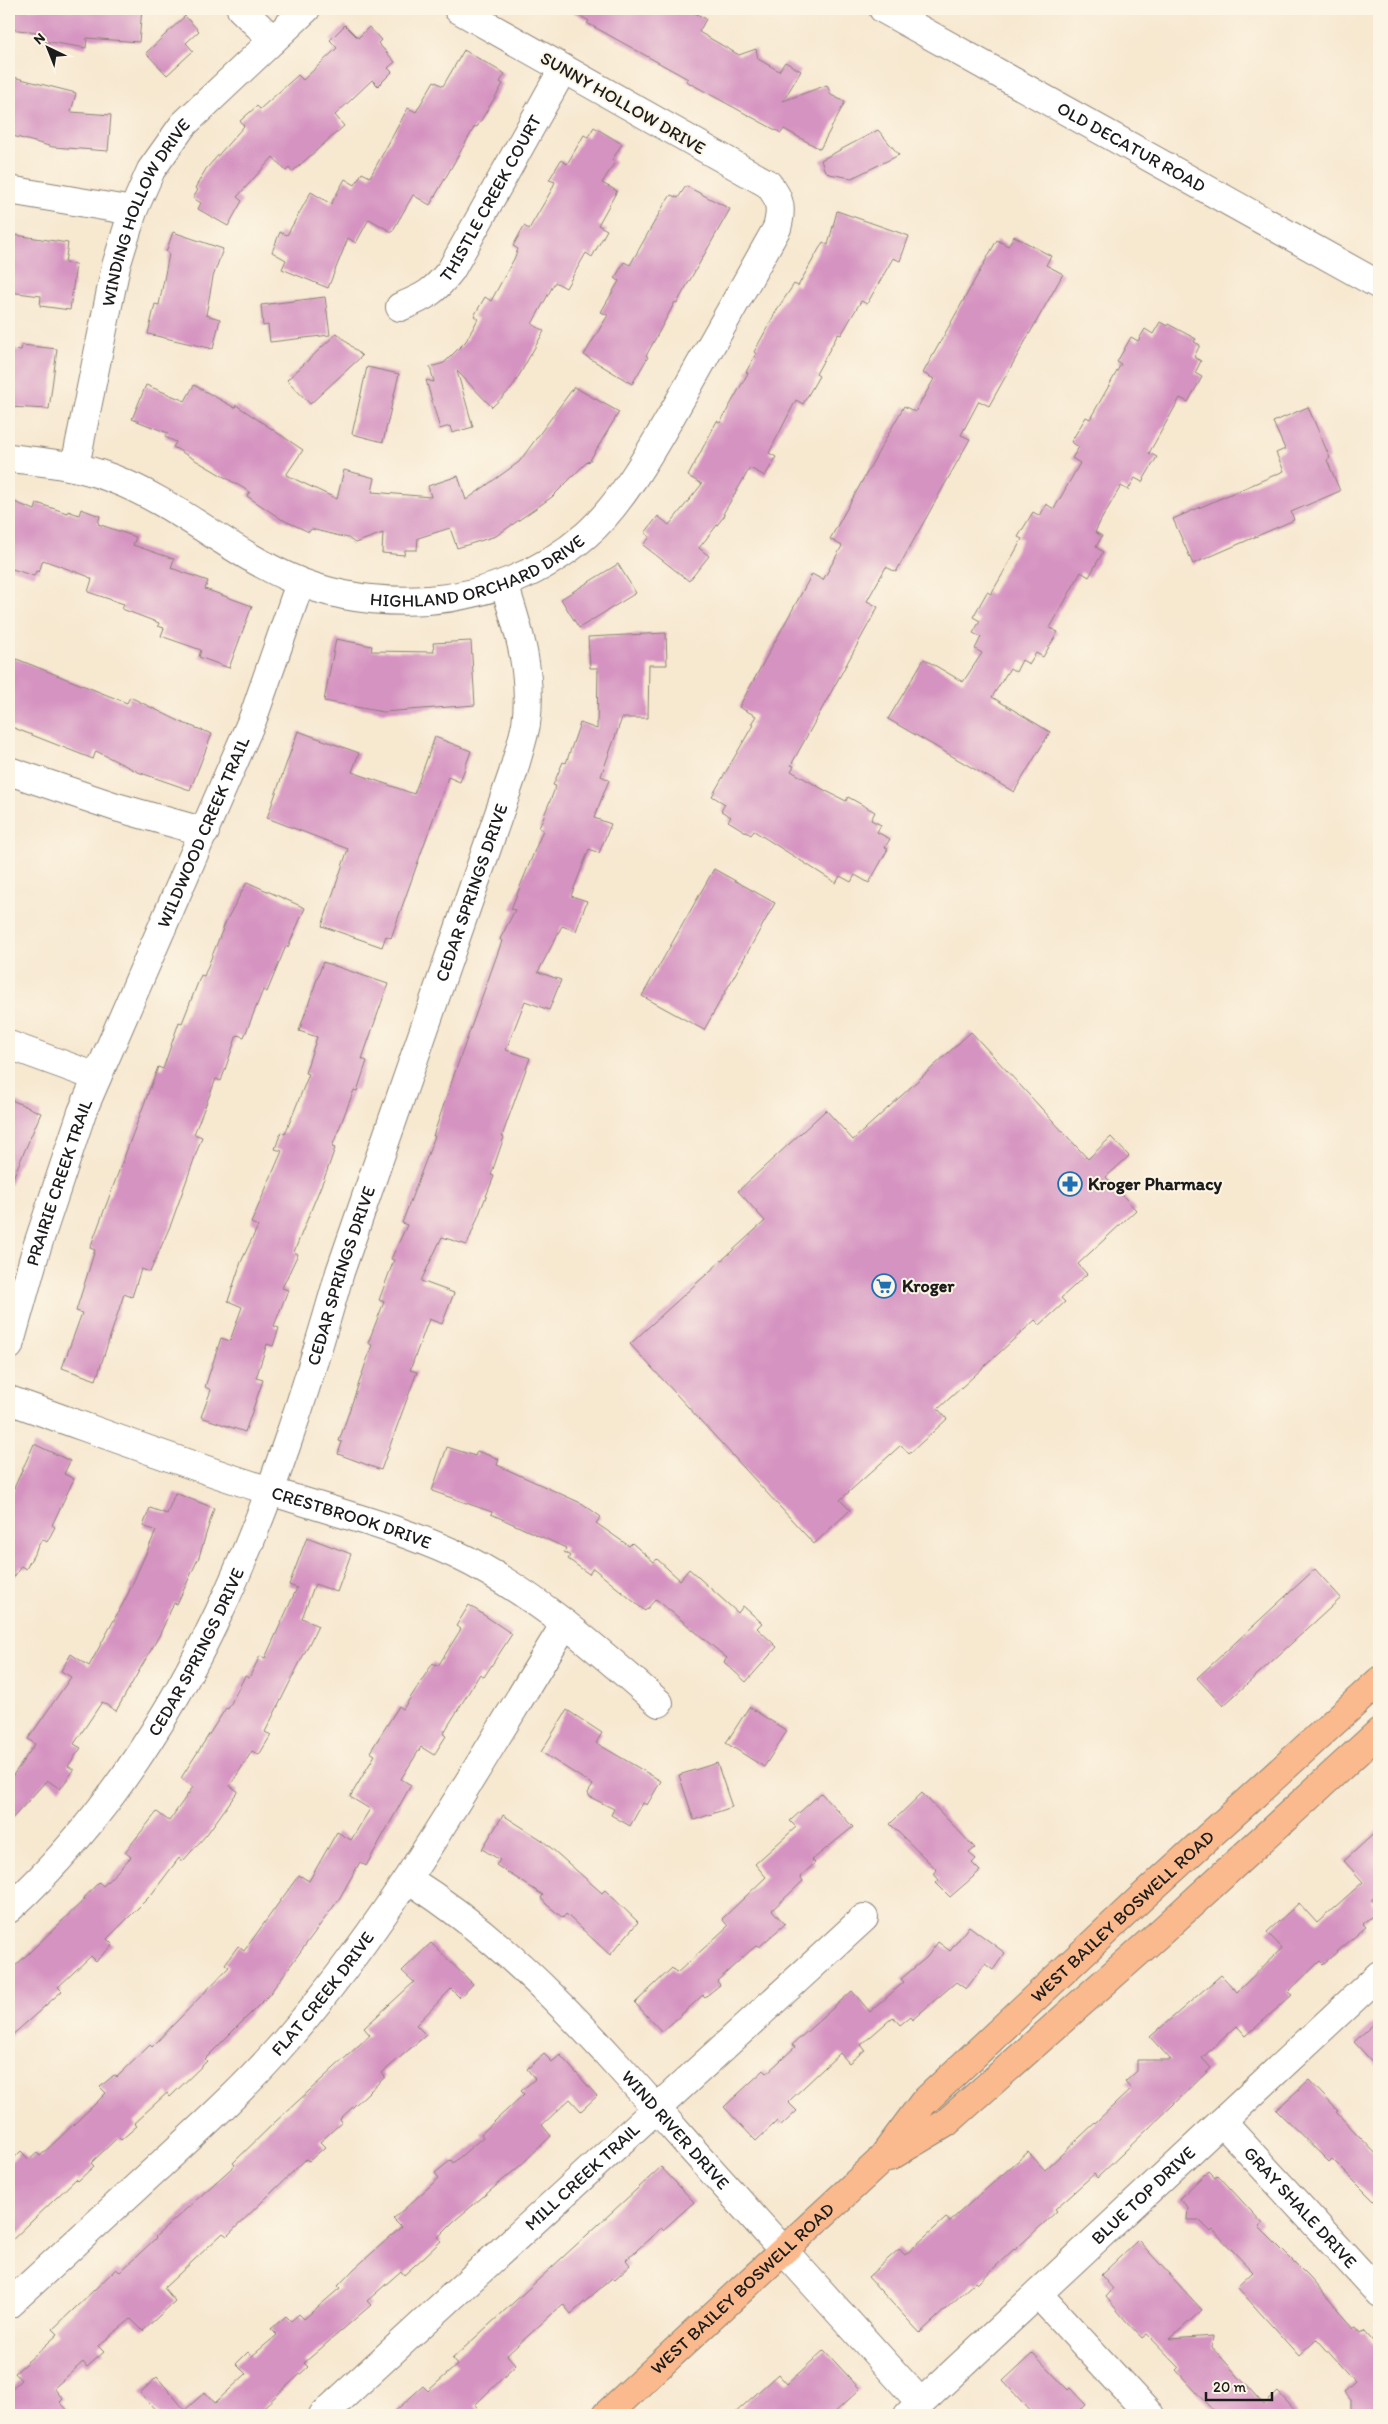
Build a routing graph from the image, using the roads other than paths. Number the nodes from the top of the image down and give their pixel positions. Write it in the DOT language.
graph roads {
  1 [pos="241,9"];
  2 [pos="306,9"];
  3 [pos="458,9"];
  4 [pos="883,9"];
  5 [pos="273,40"];
  6 [pos="563,69"];
  7 [pos="9,190"];
  8 [pos="781,203"];
  9 [pos="133,211"];
  10 [pos="1379,285"];
  11 [pos="400,307"];
  12 [pos="9,458"];
  13 [pos="74,466"];
  14 [pos="300,583"];
  15 [pos="504,584"];
  16 [pos="9,770"];
  17 [pos="205,832"];
  18 [pos="9,1045"];
  19 [pos="97,1077"];
  20 [pos="9,1346"];
  21 [pos="9,1400"];
  22 [pos="271,1492"];
  23 [pos="565,1624"];
  24 [pos="1379,1681"];
  25 [pos="659,1703"];
  26 [pos="1379,1732"];
  27 [pos="408,1879"];
  28 [pos="9,1909"];
  29 [pos="864,1918"];
  30 [pos="1379,1976"];
  31 [pos="657,2109"];
  32 [pos="1222,2122"];
  33 [pos="879,2162"];
  34 [pos="783,2250"];
  35 [pos="1379,2293"];
  36 [pos="1038,2294"];
  37 [pos="9,2304"];
  38 [pos="915,2409"];
  39 [pos="322,2415"];
  40 [pos="606,2415"];
  41 [pos="1150,2415"];
  1 -- 5 [label="street"];
  2 -- 5 [label="street, WINDING HOLLOW DRIVE"];
  3 -- 6 [label="street, SUNNY HOLLOW DRIVE"];
  4 -- 10 [label="street, OLD DECATUR ROAD"];
  5 -- 9 [label="street, WINDING HOLLOW DRIVE"];
  6 -- 8 [label="street, SUNNY HOLLOW DRIVE"];
  6 -- 11 [label="street, THISTLE CREEK COURT"];
  7 -- 9 [label="street"];
  8 -- 15 [label="street, HIGHLAND ORCHARD DRIVE"];
  9 -- 13 [label="street, WINDING HOLLOW DRIVE"];
  12 -- 13 [label="street, HIGHLAND ORCHARD DRIVE"];
  13 -- 14 [label="street, HIGHLAND ORCHARD DRIVE"];
  14 -- 15 [label="street, HIGHLAND ORCHARD DRIVE"];
  14 -- 17 [label="street, WILDWOOD CREEK TRAIL"];
  15 -- 22 [label="street, CEDAR SPRINGS DRIVE"];
  16 -- 17 [label="street"];
  17 -- 19 [label="street, WILDWOOD CREEK TRAIL"];
  18 -- 19 [label="street"];
  19 -- 20 [label="street, PRAIRIE CREEK TRAIL"];
  21 -- 22 [label="street, CRESTBROOK DRIVE"];
  22 -- 23 [label="street, CRESTBROOK DRIVE"];
  22 -- 28 [label="street, CEDAR SPRINGS DRIVE"];
  23 -- 25 [label="street, CRESTBROOK DRIVE"];
  23 -- 27 [label="street, FLAT CREEK DRIVE"];
  24 -- 33 [label="main road, WEST BAILEY BOSWELL ROAD"];
  26 -- 33 [label="main road, WEST BAILEY BOSWELL ROAD"];
  27 -- 31 [label="street, WIND RIVER DRIVE"];
  27 -- 37 [label="street, FLAT CREEK DRIVE"];
  29 -- 31 [label="street, MILL CREEK TRAIL"];
  30 -- 32 [label="street, BLUE TOP DRIVE"];
  31 -- 34 [label="street, WIND RIVER DRIVE"];
  31 -- 39 [label="street, MILL CREEK TRAIL"];
  32 -- 35 [label="street, GRAY SHALE DRIVE"];
  32 -- 36 [label="street, BLUE TOP DRIVE"];
  33 -- 34 [label="main road, WEST BAILEY BOSWELL ROAD"];
  34 -- 38 [label="street, WIND RIVER DRIVE"];
  34 -- 40 [label="main road, WEST BAILEY BOSWELL ROAD"];
  36 -- 38 [label="street, BLUE TOP DRIVE"];
  36 -- 41 [label="street"];
}
